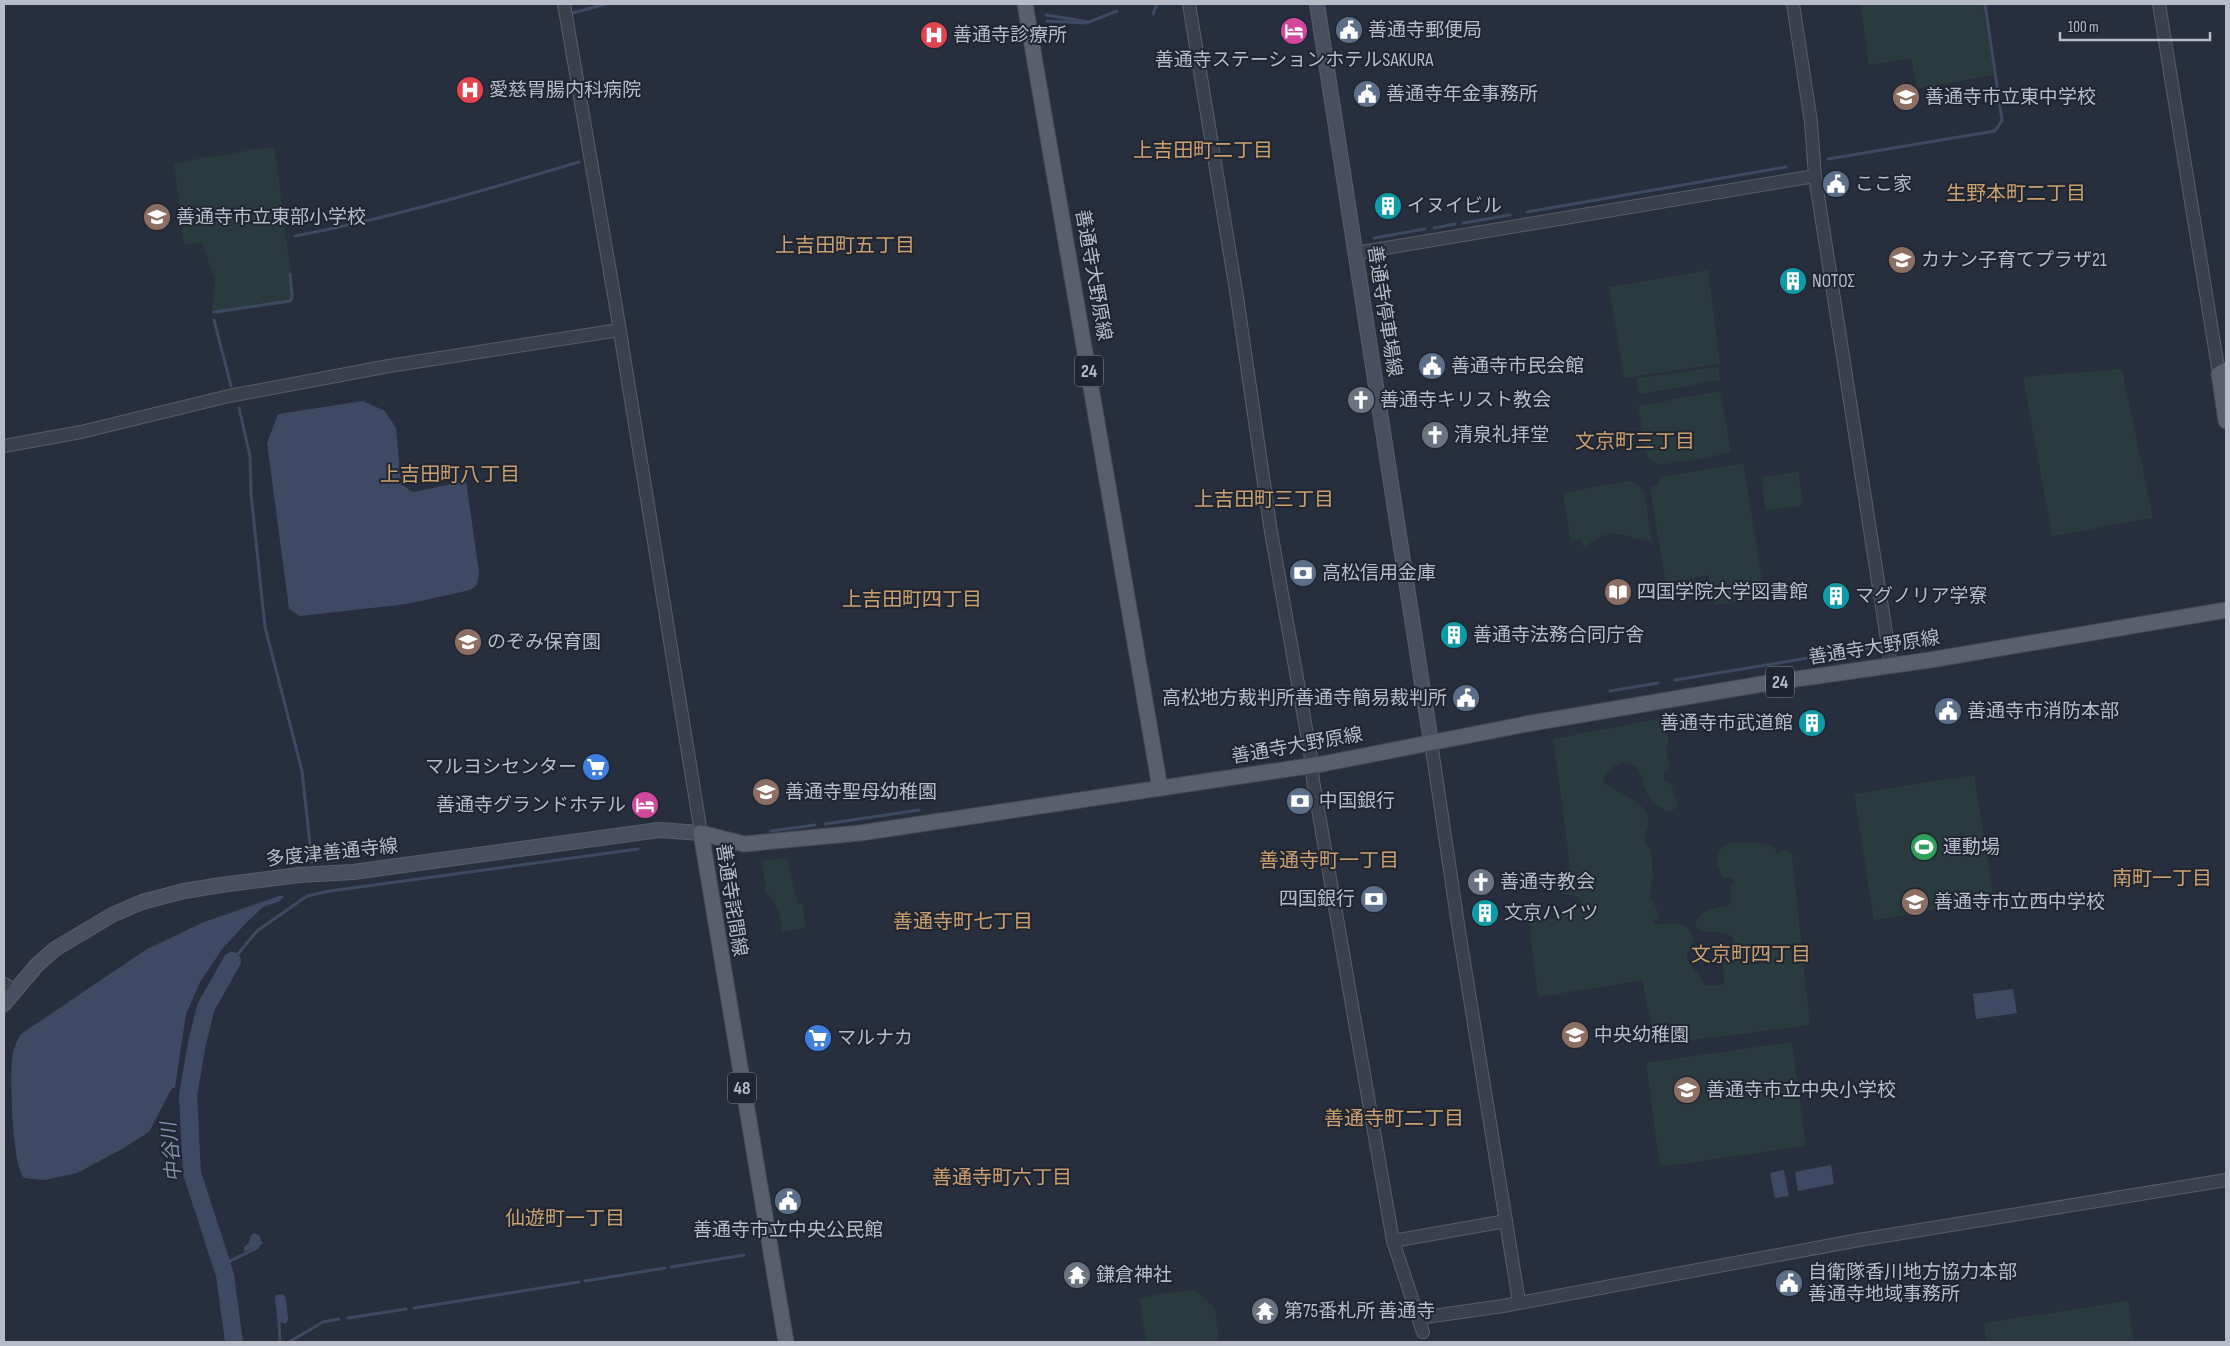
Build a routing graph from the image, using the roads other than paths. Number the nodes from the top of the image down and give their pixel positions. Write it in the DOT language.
graph roads {
  1 [pos="564,4"];
  2 [pos="1025,4"];
  3 [pos="1190,4"];
  4 [pos="1317,4"];
  5 [pos="1793,4"];
  6 [pos="2159,4"];
  7 [pos="1816,176"];
  8 [pos="1356,253"];
  9 [pos="619,330"];
  10 [pos="2223,372"];
  11 [pos="2226,421"];
  12 [pos="4,446"];
  13 [pos="2226,610"];
  14 [pos="1891,665"];
  15 [pos="1431,742"];
  16 [pos="1311,765"];
  17 [pos="1160,788"];
  18 [pos="701,833"];
  19 [pos="10,988"];
  20 [pos="4,1004"];
  21 [pos="2226,1180"];
  22 [pos="1506,1221"];
  23 [pos="1393,1241"];
  24 [pos="1520,1302"];
  25 [pos="1419,1318"];
  26 [pos="1423,1332"];
  27 [pos="786,1342"];
  1 -- 9 [label="street"];
  2 -- 17 [label="main road, 善通寺大野原線 / 24"];
  3 -- 16 [label="street"];
  4 -- 8 [label="main road, 善通寺停車場線"];
  5 -- 7 [label="street"];
  6 -- 10 [label="street"];
  7 -- 8 [label="street"];
  7 -- 14 [label="street"];
  8 -- 15 [label="main road, 善通寺停車場線"];
  9 -- 12 [label="street"];
  9 -- 18 [label="street"];
  10 -- 11 [label="main road"];
  13 -- 14 [label="main road, 善通寺大野原線 / 24"];
  14 -- 15 [label="main road, 善通寺大野原線 / 24"];
  15 -- 16 [label="main road, 善通寺大野原線 / 24"];
  15 -- 22 [label="street"];
  16 -- 17 [label="main road, 善通寺大野原線 / 24"];
  16 -- 23 [label="street"];
  17 -- 18 [label="main road, 善通寺詫間線"];
  18 -- 19 [label="main road, 多度津善通寺線"];
  18 -- 27 [label="main road, 善通寺詫間線 / 48"];
  19 -- 20 [label="main road, 多度津善通寺線"];
  21 -- 24 [label="street"];
  22 -- 23 [label="street"];
  22 -- 24 [label="street"];
  23 -- 25 [label="street"];
  24 -- 25 [label="street"];
  25 -- 26 [label="street"];
}
